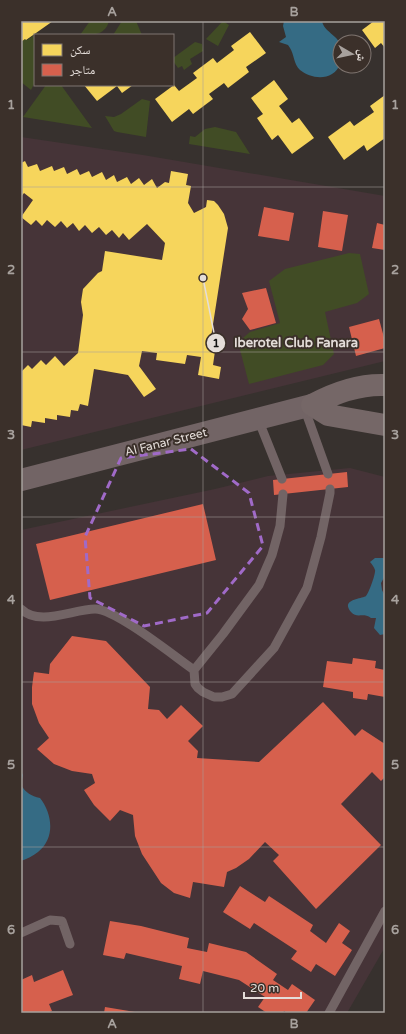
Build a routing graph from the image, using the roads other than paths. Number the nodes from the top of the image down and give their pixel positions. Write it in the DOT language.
graph roads {
  1 [pos="385,384"];
  2 [pos="308,406"];
  3 [pos="258,419"];
  4 [pos="385,425"];
  5 [pos="328,474"];
  6 [pos="282,479"];
  7 [pos="21,480"];
  8 [pos="330,489"];
  9 [pos="283,494"];
  10 [pos="21,609"];
  11 [pos="194,670"];
  12 [pos="385,911"];
  13 [pos="21,933"];
  14 [pos="70,944"];
  15 [pos="329,1013"];
  1 -- 2 [label="main road, Al Fanar Street"];
  2 -- 3 [label="street, Al Fanar Street"];
  2 -- 4 [label="main road"];
  2 -- 5 [label="lane"];
  3 -- 6 [label="lane"];
  3 -- 7 [label="street, Al Fanar Street"];
  8 -- 11 [label="lane"];
  9 -- 11 [label="lane"];
  10 -- 11 [label="lane"];
  12 -- 15 [label="lane"];
  13 -- 14 [label="lane"];
}
